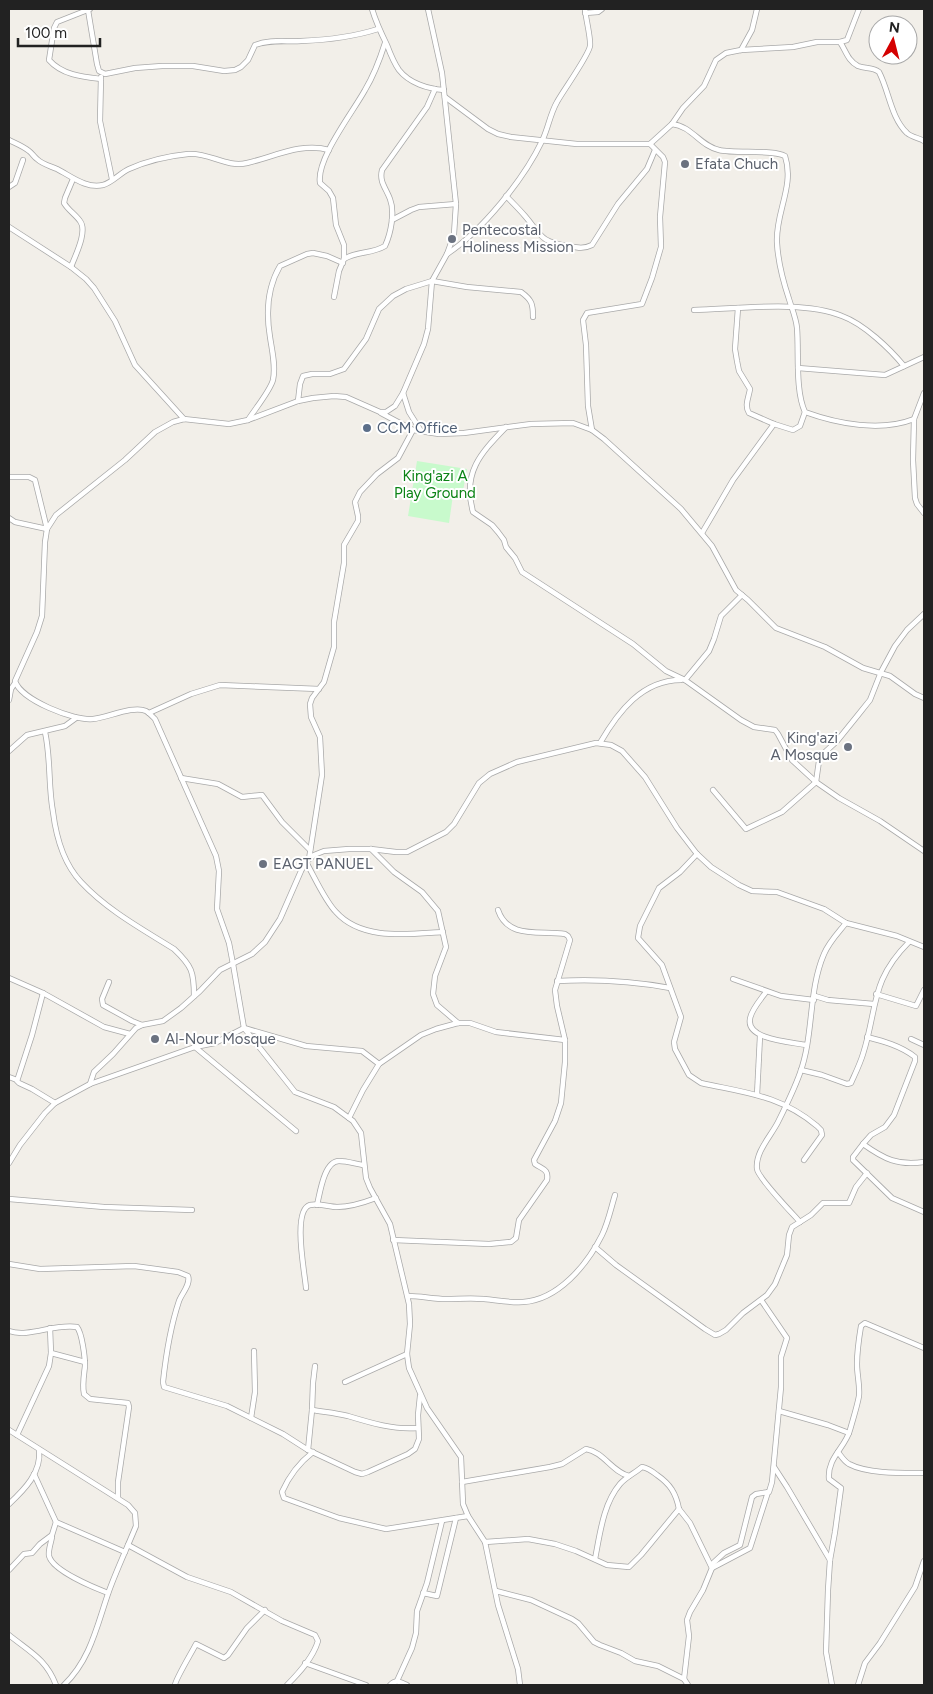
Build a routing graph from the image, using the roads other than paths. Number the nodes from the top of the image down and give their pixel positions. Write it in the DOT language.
graph roads {
  1 [pos="89,9"];
  2 [pos="372,9"];
  3 [pos="428,9"];
  4 [pos="602,9"];
  5 [pos="757,9"];
  6 [pos="859,9"];
  7 [pos="585,11"];
  8 [pos="378,29"];
  9 [pos="840,42"];
  10 [pos="385,43"];
  11 [pos="741,50"];
  12 [pos="102,73"];
  13 [pos="101,79"];
  14 [pos="435,89"];
  15 [pos="444,90"];
  16 [pos="445,97"];
  17 [pos="672,124"];
  18 [pos="9,140"];
  19 [pos="543,140"];
  20 [pos="924,141"];
  21 [pos="650,144"];
  22 [pos="329,150"];
  23 [pos="655,150"];
  24 [pos="23,160"];
  25 [pos="73,179"];
  26 [pos="112,179"];
  27 [pos="9,187"];
  28 [pos="506,196"];
  29 [pos="456,204"];
  30 [pos="392,220"];
  31 [pos="10,229"];
  32 [pos="447,254"];
  33 [pos="344,261"];
  34 [pos="70,267"];
  35 [pos="432,281"];
  36 [pos="334,297"];
  37 [pos="791,307"];
  38 [pos="738,308"];
  39 [pos="694,310"];
  40 [pos="533,318"];
  41 [pos="924,357"];
  42 [pos="904,366"];
  43 [pos="798,368"];
  44 [pos="403,393"];
  45 [pos="924,393"];
  46 [pos="298,401"];
  47 [pos="380,412"];
  48 [pos="805,412"];
  49 [pos="184,419"];
  50 [pos="914,419"];
  51 [pos="248,420"];
  52 [pos="774,424"];
  53 [pos="506,427"];
  54 [pos="413,430"];
  55 [pos="592,430"];
  56 [pos="421,431"];
  57 [pos="9,477"];
  58 [pos="924,513"];
  59 [pos="9,518"];
  60 [pos="47,529"];
  61 [pos="702,533"];
  62 [pos="742,595"];
  63 [pos="924,614"];
  64 [pos="881,672"];
  65 [pos="685,680"];
  66 [pos="12,685"];
  67 [pos="319,689"];
  68 [pos="924,698"];
  69 [pos="9,700"];
  70 [pos="149,713"];
  71 [pos="76,718"];
  72 [pos="45,732"];
  73 [pos="600,743"];
  74 [pos="9,750"];
  75 [pos="181,778"];
  76 [pos="816,782"];
  77 [pos="713,790"];
  78 [pos="371,849"];
  79 [pos="310,850"];
  80 [pos="924,851"];
  81 [pos="697,854"];
  82 [pos="307,861"];
  83 [pos="498,910"];
  84 [pos="846,923"];
  85 [pos="443,932"];
  86 [pos="909,942"];
  87 [pos="924,948"];
  88 [pos="233,964"];
  89 [pos="9,978"];
  90 [pos="733,980"];
  91 [pos="557,981"];
  92 [pos="109,982"];
  93 [pos="670,988"];
  94 [pos="924,990"];
  95 [pos="766,992"];
  96 [pos="43,993"];
  97 [pos="876,994"];
  98 [pos="194,996"];
  99 [pos="814,998"];
  100 [pos="874,1004"];
  101 [pos="458,1024"];
  102 [pos="142,1025"];
  103 [pos="244,1028"];
  104 [pos="130,1034"];
  105 [pos="760,1036"];
  106 [pos="867,1037"];
  107 [pos="911,1039"];
  108 [pos="566,1040"];
  109 [pos="806,1045"];
  110 [pos="924,1045"];
  111 [pos="195,1047"];
  112 [pos="379,1064"];
  113 [pos="801,1070"];
  114 [pos="9,1077"];
  115 [pos="17,1080"];
  116 [pos="90,1084"];
  117 [pos="757,1095"];
  118 [pos="55,1103"];
  119 [pos="787,1105"];
  120 [pos="349,1118"];
  121 [pos="296,1131"];
  122 [pos="863,1144"];
  123 [pos="804,1160"];
  124 [pos="9,1162"];
  125 [pos="924,1162"];
  126 [pos="363,1165"];
  127 [pos="867,1173"];
  128 [pos="616,1195"];
  129 [pos="376,1198"];
  130 [pos="9,1199"];
  131 [pos="316,1205"];
  132 [pos="192,1210"];
  133 [pos="924,1212"];
  134 [pos="800,1222"];
  135 [pos="394,1240"];
  136 [pos="595,1247"];
  137 [pos="9,1264"];
  138 [pos="306,1288"];
  139 [pos="408,1296"];
  140 [pos="761,1300"];
  141 [pos="50,1328"];
  142 [pos="9,1331"];
  143 [pos="924,1348"];
  144 [pos="254,1351"];
  145 [pos="52,1353"];
  146 [pos="407,1354"];
  147 [pos="85,1362"];
  148 [pos="316,1366"];
  149 [pos="344,1382"];
  150 [pos="420,1394"];
  151 [pos="312,1410"];
  152 [pos="779,1411"];
  153 [pos="251,1418"];
  154 [pos="418,1428"];
  155 [pos="9,1430"];
  156 [pos="850,1433"];
  157 [pos="17,1435"];
  158 [pos="39,1450"];
  159 [pos="310,1451"];
  160 [pos="838,1452"];
  161 [pos="774,1467"];
  162 [pos="924,1473"];
  163 [pos="34,1474"];
  164 [pos="629,1476"];
  165 [pos="462,1482"];
  166 [pos="768,1492"];
  167 [pos="118,1498"];
  168 [pos="9,1504"];
  169 [pos="679,1509"];
  170 [pos="468,1516"];
  171 [pos="456,1518"];
  172 [pos="442,1520"];
  173 [pos="56,1522"];
  174 [pos="52,1535"];
  175 [pos="485,1542"];
  176 [pos="128,1545"];
  177 [pos="125,1552"];
  178 [pos="595,1559"];
  179 [pos="830,1560"];
  180 [pos="924,1561"];
  181 [pos="711,1567"];
  182 [pos="9,1570"];
  183 [pos="496,1591"];
  184 [pos="423,1593"];
  185 [pos="108,1594"];
  186 [pos="265,1610"];
  187 [pos="9,1635"];
  188 [pos="305,1663"];
  189 [pos="684,1679"];
  190 [pos="397,1681"];
  191 [pos="56,1685"];
  192 [pos="64,1685"];
  193 [pos="175,1685"];
  194 [pos="287,1685"];
  195 [pos="366,1685"];
  196 [pos="390,1685"];
  197 [pos="407,1685"];
  198 [pos="520,1685"];
  199 [pos="688,1685"];
  200 [pos="832,1685"];
  201 [pos="858,1685"];
  1 -- 12 [label="street"];
  1 -- 13 [label="street"];
  2 -- 8 [label="street"];
  3 -- 15 [label="street"];
  4 -- 7 [label="street"];
  5 -- 11 [label="street"];
  6 -- 9 [label="street"];
  7 -- 19 [label="street"];
  8 -- 10 [label="street"];
  8 -- 12 [label="street"];
  9 -- 11 [label="street"];
  9 -- 20 [label="street"];
  10 -- 14 [label="street"];
  10 -- 22 [label="street"];
  11 -- 17 [label="street"];
  12 -- 13 [label="street"];
  13 -- 26 [label="street"];
  14 -- 15 [label="street"];
  14 -- 30 [label="street"];
  15 -- 16 [label="street"];
  16 -- 19 [label="street"];
  16 -- 29 [label="street"];
  17 -- 21 [label="street"];
  17 -- 37 [label="street"];
  18 -- 25 [label="street"];
  19 -- 21 [label="street"];
  19 -- 28 [label="street"];
  21 -- 23 [label="street"];
  22 -- 26 [label="street"];
  22 -- 33 [label="street"];
  23 -- 28 [label="street"];
  23 -- 55 [label="street"];
  24 -- 27 [label="street"];
  25 -- 26 [label="street"];
  25 -- 34 [label="street"];
  28 -- 32 [label="street"];
  29 -- 30 [label="street"];
  29 -- 32 [label="street"];
  30 -- 33 [label="street"];
  31 -- 34 [label="street"];
  32 -- 35 [label="street"];
  33 -- 36 [label="street"];
  33 -- 51 [label="street"];
  34 -- 49 [label="street"];
  35 -- 40 [label="street"];
  35 -- 44 [label="street"];
  35 -- 46 [label="street"];
  37 -- 38 [label="street"];
  37 -- 42 [label="street"];
  37 -- 43 [label="street"];
  38 -- 39 [label="street"];
  38 -- 52 [label="street"];
  41 -- 42 [label="street"];
  42 -- 43 [label="street"];
  43 -- 48 [label="street"];
  44 -- 47 [label="street"];
  44 -- 56 [label="street"];
  45 -- 50 [label="street"];
  46 -- 47 [label="street"];
  46 -- 51 [label="street"];
  47 -- 54 [label="street"];
  48 -- 50 [label="street"];
  48 -- 52 [label="street"];
  49 -- 51 [label="street"];
  49 -- 60 [label="street"];
  50 -- 58 [label="street"];
  52 -- 61 [label="street"];
  53 -- 55 [label="street"];
  53 -- 56 [label="street"];
  53 -- 65 [label="street"];
  54 -- 56 [label="street"];
  54 -- 67 [label="street"];
  55 -- 61 [label="street"];
  57 -- 60 [label="street"];
  59 -- 60 [label="street"];
  60 -- 66 [label="street"];
  61 -- 62 [label="street"];
  62 -- 64 [label="street"];
  62 -- 65 [label="street"];
  63 -- 64 [label="street"];
  64 -- 68 [label="street"];
  64 -- 76 [label="street"];
  65 -- 73 [label="street"];
  65 -- 76 [label="street"];
  66 -- 69 [label="street"];
  66 -- 71 [label="street"];
  67 -- 70 [label="street"];
  67 -- 79 [label="street"];
  70 -- 71 [label="street"];
  70 -- 75 [label="street"];
  71 -- 72 [label="street"];
  72 -- 74 [label="street"];
  72 -- 98 [label="street"];
  73 -- 78 [label="street"];
  73 -- 81 [label="street"];
  75 -- 79 [label="street"];
  75 -- 88 [label="street"];
  76 -- 77 [label="street"];
  76 -- 80 [label="street"];
  78 -- 82 [label="street"];
  78 -- 85 [label="street"];
  79 -- 82 [label="street"];
  81 -- 84 [label="street"];
  81 -- 93 [label="street"];
  82 -- 85 [label="street"];
  82 -- 88 [label="street"];
  83 -- 91 [label="street"];
  84 -- 86 [label="street"];
  84 -- 99 [label="street"];
  85 -- 101 [label="street"];
  86 -- 87 [label="street"];
  86 -- 97 [label="street"];
  88 -- 98 [label="street"];
  88 -- 103 [label="street"];
  89 -- 96 [label="street"];
  90 -- 95 [label="street"];
  91 -- 93 [label="street"];
  91 -- 108 [label="street"];
  92 -- 102 [label="street"];
  93 -- 117 [label="street"];
  94 -- 97 [label="street"];
  95 -- 99 [label="street"];
  95 -- 105 [label="street"];
  96 -- 104 [label="street"];
  96 -- 115 [label="street"];
  97 -- 100 [label="street"];
  98 -- 102 [label="street"];
  99 -- 100 [label="street"];
  99 -- 109 [label="street"];
  100 -- 106 [label="street"];
  101 -- 108 [label="street"];
  101 -- 112 [label="street"];
  102 -- 104 [label="street"];
  103 -- 111 [label="street"];
  103 -- 112 [label="street"];
  103 -- 120 [label="street"];
  104 -- 116 [label="street"];
  105 -- 109 [label="street"];
  105 -- 117 [label="street"];
  106 -- 113 [label="street"];
  106 -- 122 [label="street"];
  107 -- 110 [label="street"];
  108 -- 135 [label="street"];
  109 -- 113 [label="street"];
  111 -- 116 [label="street"];
  111 -- 121 [label="street"];
  112 -- 120 [label="street"];
  113 -- 119 [label="street"];
  114 -- 115 [label="street"];
  115 -- 118 [label="street"];
  116 -- 118 [label="street"];
  117 -- 119 [label="street"];
  118 -- 124 [label="street"];
  119 -- 123 [label="street"];
  119 -- 134 [label="street"];
  120 -- 126 [label="street"];
  122 -- 125 [label="street"];
  122 -- 127 [label="street"];
  126 -- 129 [label="street"];
  126 -- 131 [label="street"];
  127 -- 133 [label="street"];
  127 -- 134 [label="street"];
  128 -- 136 [label="street"];
  129 -- 131 [label="street"];
  129 -- 135 [label="street"];
  130 -- 132 [label="street"];
  131 -- 138 [label="street"];
  134 -- 140 [label="street"];
  135 -- 139 [label="street"];
  136 -- 139 [label="street"];
  136 -- 140 [label="street"];
  137 -- 153 [label="street"];
  139 -- 146 [label="street"];
  140 -- 152 [label="street"];
  141 -- 142 [label="street"];
  141 -- 145 [label="street"];
  141 -- 147 [label="street"];
  143 -- 156 [label="street"];
  144 -- 153 [label="street"];
  145 -- 147 [label="street"];
  145 -- 157 [label="street"];
  146 -- 149 [label="street"];
  146 -- 150 [label="street"];
  147 -- 167 [label="street"];
  148 -- 151 [label="street"];
  150 -- 154 [label="street"];
  150 -- 165 [label="street"];
  151 -- 154 [label="street"];
  151 -- 159 [label="street"];
  152 -- 156 [label="street"];
  152 -- 161 [label="street"];
  153 -- 159 [label="street"];
  154 -- 159 [label="street"];
  155 -- 157 [label="street"];
  156 -- 160 [label="street"];
  157 -- 158 [label="street"];
  158 -- 163 [label="street"];
  158 -- 167 [label="street"];
  159 -- 172 [label="street"];
  160 -- 162 [label="street"];
  160 -- 179 [label="street"];
  161 -- 166 [label="street"];
  161 -- 179 [label="street"];
  163 -- 168 [label="street"];
  163 -- 173 [label="street"];
  164 -- 165 [label="street"];
  164 -- 169 [label="street"];
  164 -- 178 [label="street"];
  165 -- 170 [label="street"];
  166 -- 181 [label="street"];
  166 -- 181 [label="street"];
  167 -- 176 [label="street"];
  169 -- 178 [label="street"];
  169 -- 181 [label="street"];
  170 -- 171 [label="street"];
  170 -- 175 [label="street"];
  171 -- 172 [label="street"];
  171 -- 184 [label="street"];
  172 -- 184 [label="street"];
  173 -- 174 [label="street"];
  173 -- 177 [label="street"];
  174 -- 182 [label="street"];
  174 -- 185 [label="street"];
  175 -- 178 [label="street"];
  175 -- 183 [label="street"];
  176 -- 177 [label="street"];
  176 -- 186 [label="street"];
  177 -- 185 [label="street"];
  179 -- 200 [label="street"];
  180 -- 201 [label="street"];
  181 -- 189 [label="street"];
  183 -- 189 [label="street"];
  183 -- 198 [label="street"];
  184 -- 190 [label="street"];
  185 -- 192 [label="street"];
  186 -- 188 [label="street"];
  186 -- 193 [label="street"];
  187 -- 191 [label="street"];
  188 -- 194 [label="street"];
  188 -- 195 [label="street"];
  189 -- 199 [label="street"];
  190 -- 196 [label="street"];
  190 -- 197 [label="street"];
}
